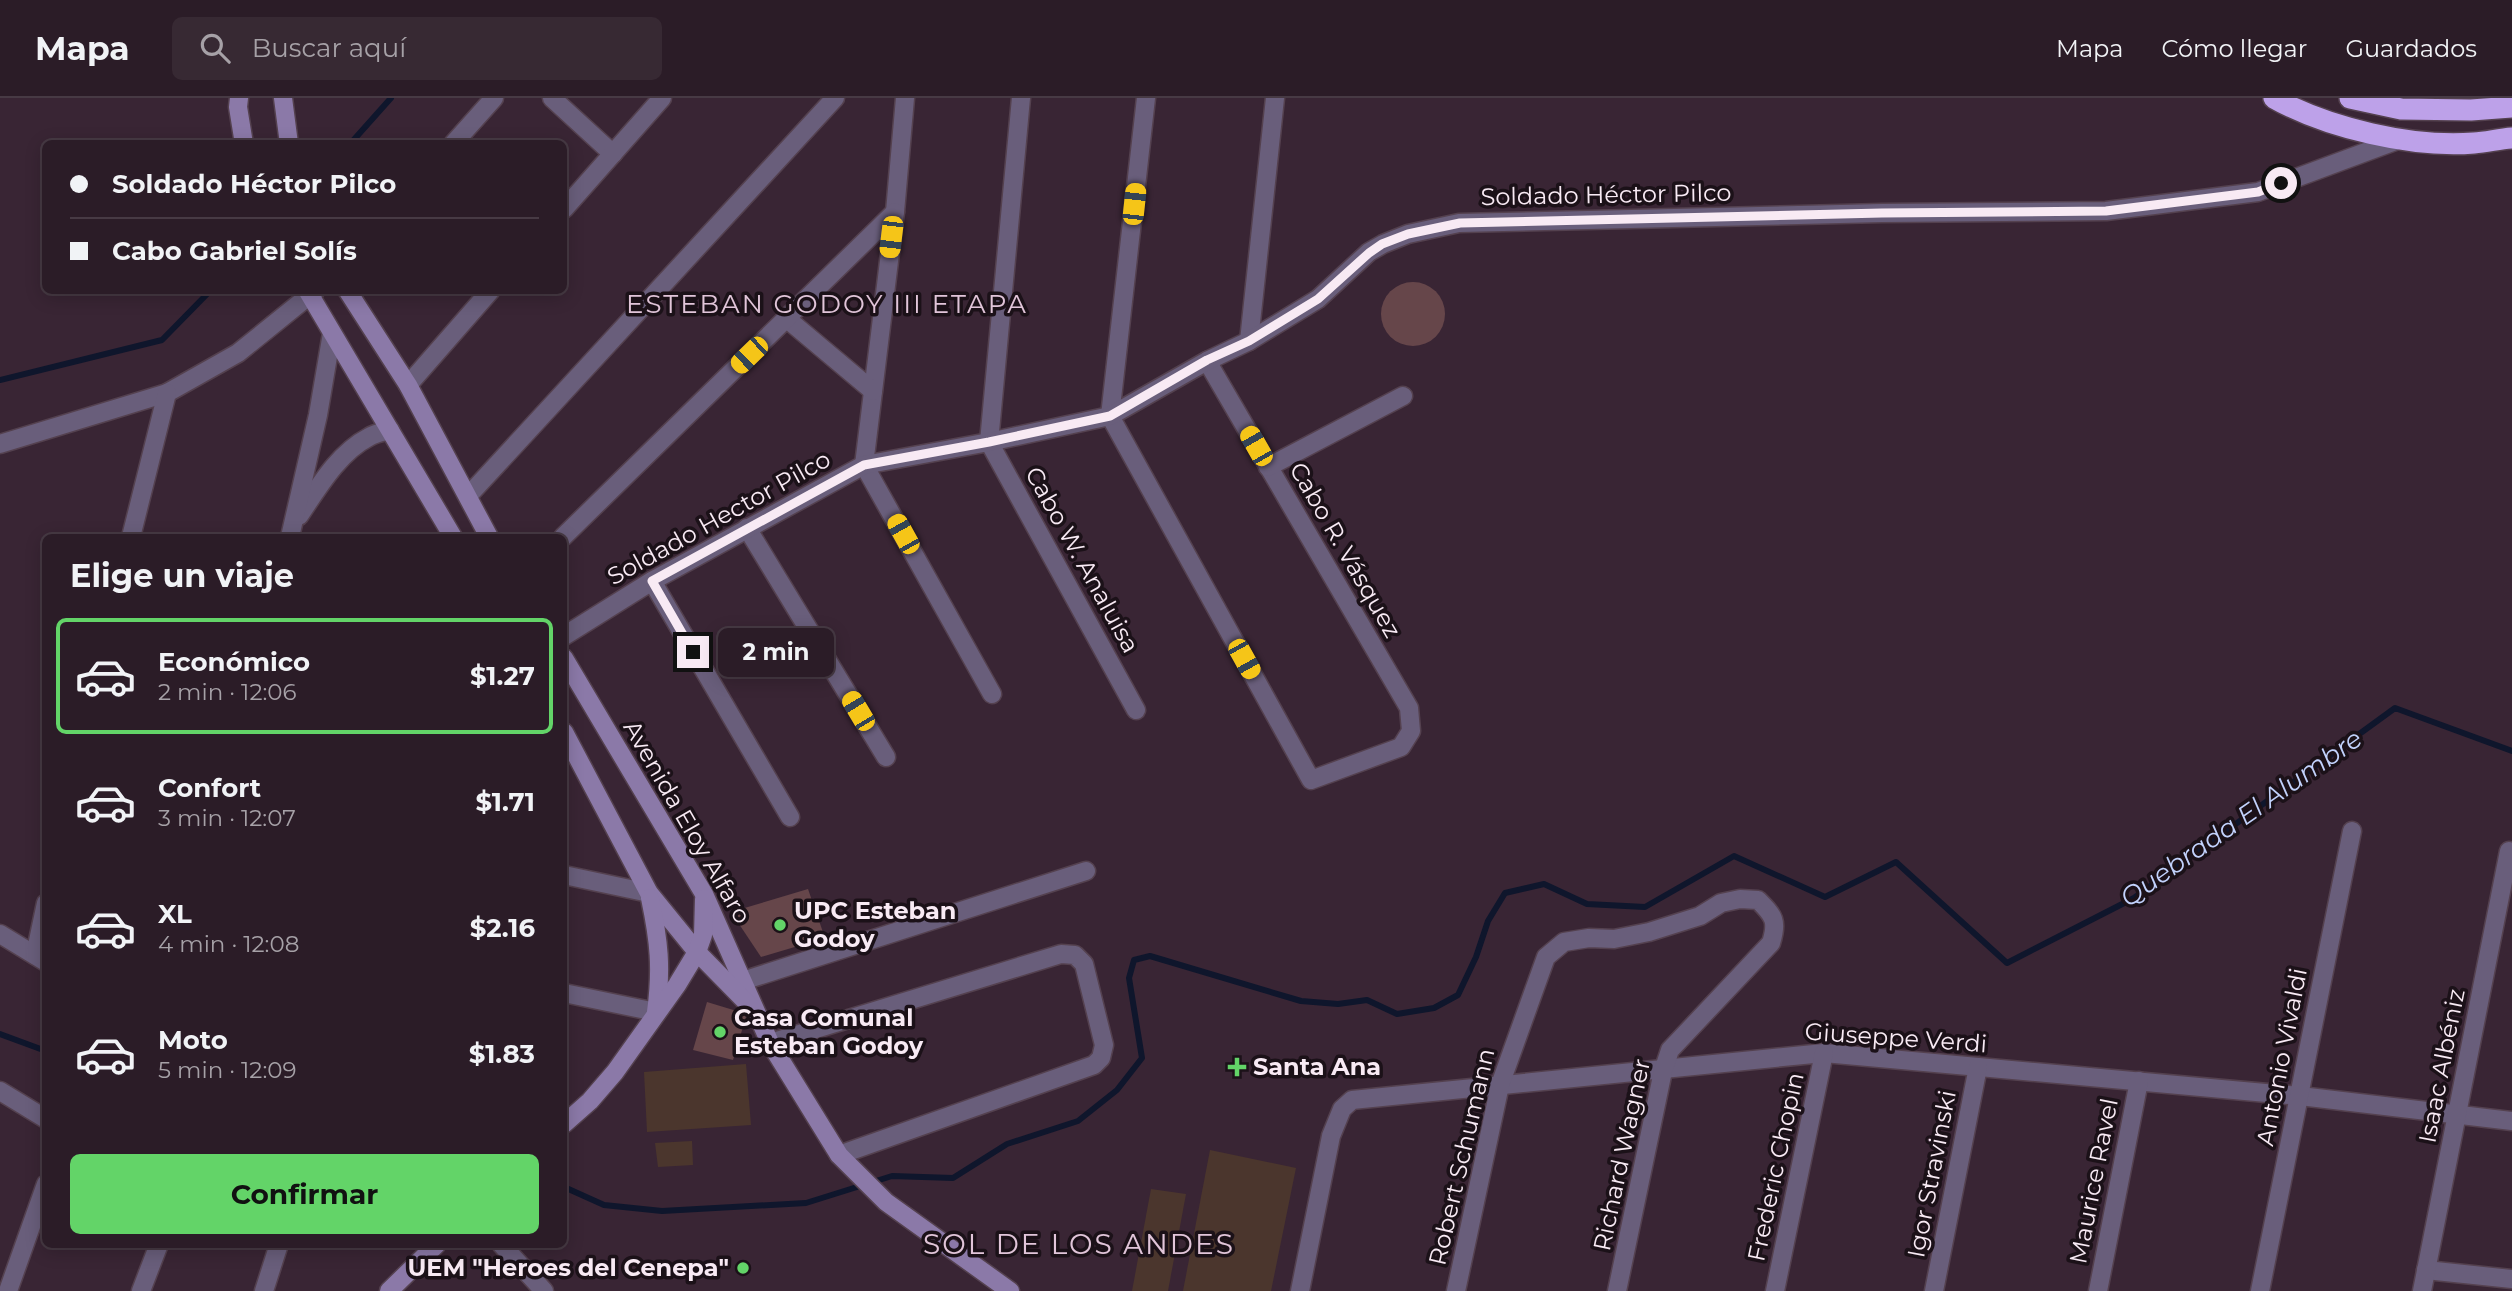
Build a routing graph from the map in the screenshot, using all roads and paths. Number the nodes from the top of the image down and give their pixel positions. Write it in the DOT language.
graph roads {
  1 [pos="239,98"];
  2 [pos="283,98"];
  3 [pos="494,98"];
  4 [pos="552,98"];
  5 [pos="662,98"];
  6 [pos="835,98"];
  7 [pos="905,98"];
  8 [pos="1021,98"];
  9 [pos="1146,98"];
  10 [pos="1275,98"];
  11 [pos="2274,98"];
  12 [pos="2350,98"];
  13 [pos="2512,107"];
  14 [pos="2512,138"];
  15 [pos="243,140"];
  16 [pos="288,140"];
  17 [pos="457,140"];
  18 [pos="2399,140"];
  19 [pos="613,154"];
  20 [pos="567,206"];
  21 [pos="895,212"];
  22 [pos="309,294"];
  23 [pos="312,294"];
  24 [pos="350,294"];
  25 [pos="488,294"];
  26 [pos="786,318"];
  27 [pos="332,333"];
  28 [pos="1249,341"];
  29 [pos="1207,360"];
  30 [pos="408,385"];
  31 [pos="873,391"];
  32 [pos="167,393"];
  33 [pos="1403,396"];
  34 [pos="1110,416"];
  35 [pos="390,430"];
  36 [pos="989,442"];
  37 [pos="0,444"];
  38 [pos="864,465"];
  39 [pos="1268,467"];
  40 [pos="468,496"];
  41 [pos="747,528"];
  42 [pos="292,531"];
  43 [pos="132,534"];
  44 [pos="451,534"];
  45 [pos="487,534"];
  46 [pos="565,534"];
  47 [pos="652,581"];
  48 [pos="567,634"];
  49 [pos="567,663"];
  50 [pos="992,694"];
  51 [pos="1136,710"];
  52 [pos="567,738"];
  53 [pos="886,757"];
  54 [pos="790,817"];
  55 [pos="2352,831"];
  56 [pos="2509,851"];
  57 [pos="1086,871"];
  58 [pos="567,876"];
  59 [pos="649,893"];
  60 [pos="704,894"];
  61 [pos="0,934"];
  62 [pos="42,940"];
  63 [pos="1771,943"];
  64 [pos="697,952"];
  65 [pos="40,958"];
  66 [pos="737,982"];
  67 [pos="567,994"];
  68 [pos="656,1012"];
  69 [pos="770,1043"];
  70 [pos="1825,1053"];
  71 [pos="1978,1067"];
  72 [pos="1662,1071"];
  73 [pos="2139,1081"];
  74 [pos="1500,1085"];
  75 [pos="0,1091"];
  76 [pos="2300,1096"];
  77 [pos="2458,1114"];
  78 [pos="42,1117"];
  79 [pos="567,1121"];
  80 [pos="2512,1121"];
  81 [pos="845,1161"];
  82 [pos="42,1195"];
  83 [pos="157,1248"];
  84 [pos="278,1248"];
  85 [pos="433,1248"];
  86 [pos="505,1248"];
  87 [pos="2426,1270"];
  88 [pos="2512,1279"];
  89 [pos="8,1291"];
  90 [pos="141,1291"];
  91 [pos="264,1291"];
  92 [pos="389,1291"];
  93 [pos="544,1291"];
  94 [pos="1010,1291"];
  95 [pos="1300,1291"];
  96 [pos="1456,1291"];
  97 [pos="1617,1291"];
  98 [pos="1774,1291"];
  99 [pos="1934,1291"];
  100 [pos="2098,1291"];
  101 [pos="2260,1291"];
  102 [pos="2422,1291"];
  1 -- 15 [label="street"];
  2 -- 16 [label="street"];
  3 -- 17 [label="street"];
  4 -- 19 [label="street"];
  5 -- 19 [label="street"];
  6 -- 40 [label="street"];
  7 -- 21 [label="street"];
  8 -- 36 [label="street"];
  9 -- 34 [label="street"];
  10 -- 28 [label="street"];
  11 -- 18 [label="highway"];
  12 -- 13 [label="highway"];
  14 -- 18 [label="highway"];
  18 -- 28 [label="street, Soldado Héctor Pilco"];
  19 -- 20 [label="street"];
  21 -- 26 [label="street"];
  21 -- 31 [label="street"];
  22 -- 32 [label="street"];
  23 -- 27 [label="street"];
  24 -- 30 [label="street"];
  25 -- 30 [label="street"];
  26 -- 31 [label="street"];
  26 -- 46 [label="street"];
  27 -- 35 [label="street"];
  27 -- 42 [label="street"];
  28 -- 29 [label="street, Soldado Héctor Pilco"];
  29 -- 34 [label="street, Soldado Héctor Pilco"];
  29 -- 39 [label="street, Cabo R. Vásquez"];
  30 -- 40 [label="street"];
  31 -- 38 [label="street"];
  32 -- 37 [label="street"];
  32 -- 43 [label="street"];
  33 -- 39 [label="street"];
  34 -- 36 [label="street, Soldado Héctor Pilco"];
  34 -- 39 [label="street, Cabo R. Vásquez"];
  35 -- 42 [label="street"];
  35 -- 44 [label="street"];
  36 -- 38 [label="street, Soldado Héctor Pilco"];
  36 -- 51 [label="street, Cabo W. Analuisa"];
  38 -- 41 [label="street, Soldado Hector Pilco"];
  38 -- 50 [label="street"];
  40 -- 45 [label="street"];
  41 -- 47 [label="street, Soldado Hector Pilco"];
  41 -- 53 [label="street"];
  47 -- 48 [label="street, Soldado Hector Pilco"];
  47 -- 54 [label="street"];
  49 -- 60 [label="street, Avenida Eloy Alfaro"];
  52 -- 59 [label="street, Avenida Eloy Alfaro"];
  55 -- 76 [label="street, Antonio Vivaldi"];
  56 -- 77 [label="street, Isaac Albéniz"];
  57 -- 66 [label="street"];
  58 -- 59 [label="street"];
  59 -- 64 [label="street, Avenida Eloy Alfaro"];
  59 -- 68 [label="street"];
  60 -- 64 [label="street"];
  60 -- 66 [label="street, Avenida Eloy Alfaro"];
  61 -- 65 [label="street"];
  62 -- 65 [label="street"];
  63 -- 72 [label="street, Richard Wagner"];
  63 -- 74 [label="street, Robert Schumann"];
  64 -- 66 [label="street, Avenida Eloy Alfaro"];
  64 -- 68 [label="street"];
  66 -- 69 [label="street, Avenida Eloy Alfaro"];
  67 -- 68 [label="street"];
  68 -- 79 [label="street"];
  69 -- 81 [label="street, Avenida Eloy Alfaro"];
  69 -- 81 [label="street"];
  70 -- 71 [label="street, Giuseppe Verdi"];
  70 -- 72 [label="street, Giuseppe Verdi"];
  70 -- 98 [label="street, Frederic Chopin"];
  71 -- 73 [label="street, Giuseppe Verdi"];
  71 -- 99 [label="street, Igor Stravinski"];
  72 -- 74 [label="street, Giuseppe Verdi"];
  72 -- 97 [label="street, Richard Wagner"];
  73 -- 76 [label="street, Giuseppe Verdi"];
  73 -- 100 [label="street, Maurice Ravel"];
  74 -- 95 [label="street, Giuseppe Verdi"];
  74 -- 96 [label="street, Robert Schumann"];
  75 -- 78 [label="street"];
  76 -- 77 [label="street, Giuseppe Verdi"];
  76 -- 101 [label="street, Antonio Vivaldi"];
  77 -- 80 [label="street, Giuseppe Verdi"];
  77 -- 87 [label="street, Isaac Albéniz"];
  81 -- 94 [label="street, Avenida Eloy Alfaro"];
  82 -- 89 [label="street"];
  83 -- 90 [label="street"];
  84 -- 91 [label="street"];
  85 -- 92 [label="street"];
  86 -- 93 [label="street"];
  87 -- 88 [label="street"];
  87 -- 102 [label="street, Isaac Albéniz"];
}
